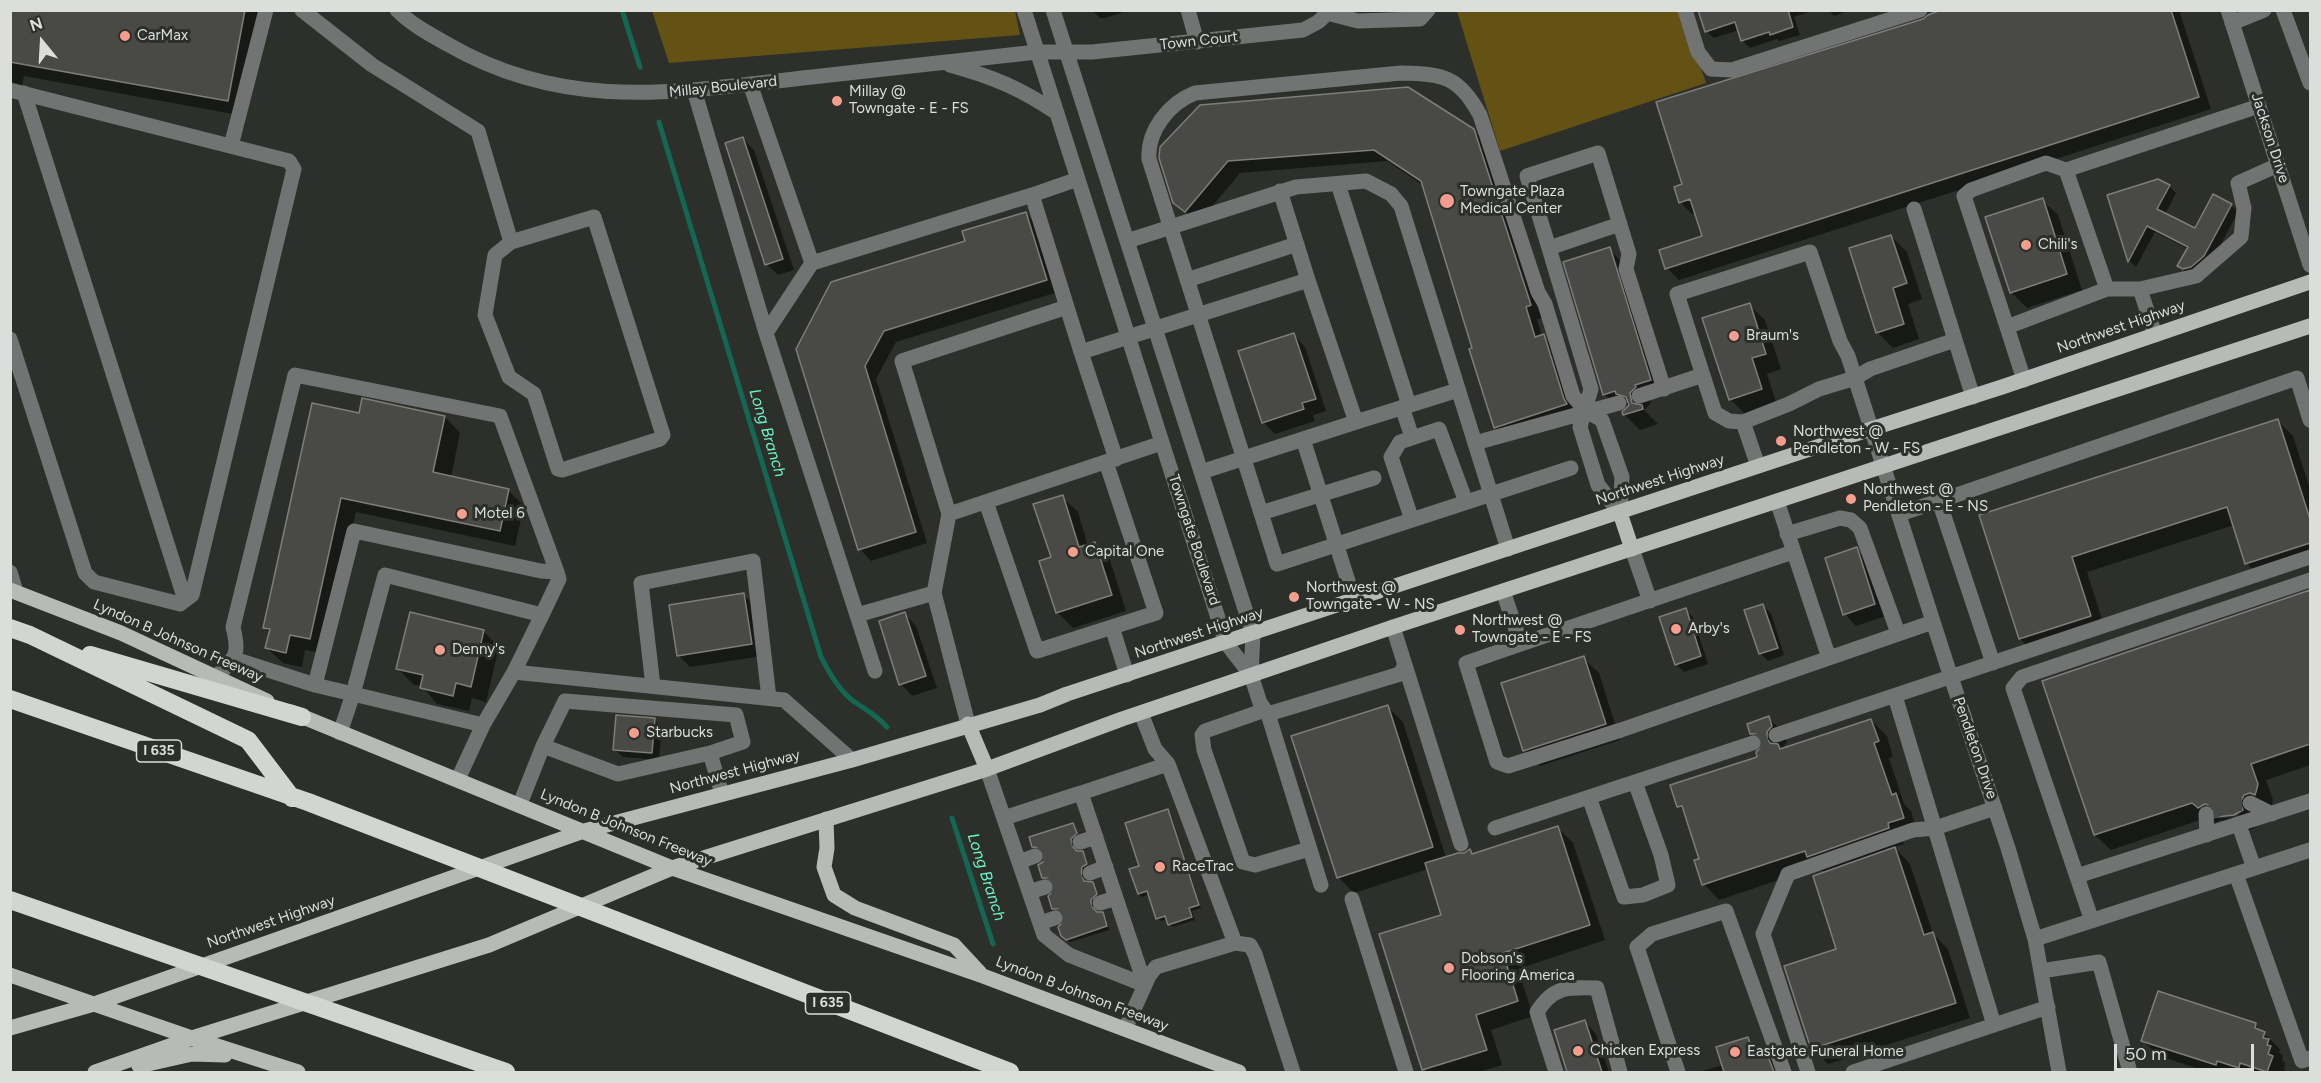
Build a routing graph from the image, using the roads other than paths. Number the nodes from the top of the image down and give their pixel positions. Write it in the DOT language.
graph roads {
  1 [pos="266,10"];
  2 [pos="302,10"];
  3 [pos="397,10"];
  4 [pos="1024,10"];
  5 [pos="1053,10"];
  6 [pos="1188,10"];
  7 [pos="1428,10"];
  8 [pos="1685,10"];
  9 [pos="1920,10"];
  10 [pos="2264,10"];
  11 [pos="2283,10"];
  12 [pos="1328,11"];
  13 [pos="2230,17"];
  14 [pos="1197,42"];
  15 [pos="1066,51"];
  16 [pos="1037,52"];
  17 [pos="942,63"];
  18 [pos="2310,83"];
  19 [pos="750,84"];
  20 [pos="694,90"];
  21 [pos="17,92"];
  22 [pos="2259,106"];
  23 [pos="1057,113"];
  24 [pos="231,146"];
  25 [pos="2278,165"];
  26 [pos="2066,170"];
  27 [pos="1078,179"];
  28 [pos="1338,184"];
  29 [pos="1280,191"];
  30 [pos="1032,195"];
  31 [pos="1914,209"];
  32 [pos="1620,224"];
  33 [pos="1170,227"];
  34 [pos="1127,241"];
  35 [pos="511,242"];
  36 [pos="1297,244"];
  37 [pos="1549,248"];
  38 [pos="812,263"];
  39 [pos="2310,266"];
  40 [pos="1187,280"];
  41 [pos="1308,280"];
  42 [pos="2310,282"];
  43 [pos="2107,289"];
  44 [pos="2140,289"];
  45 [pos="1067,307"];
  46 [pos="1199,315"];
  47 [pos="2310,326"];
  48 [pos="2007,327"];
  49 [pos="1155,329"];
  50 [pos="766,333"];
  51 [pos="2155,335"];
  52 [pos="1128,338"];
  53 [pos="10,339"];
  54 [pos="1955,340"];
  55 [pos="1081,352"];
  56 [pos="1703,375"];
  57 [pos="2303,376"];
  58 [pos="1855,378"];
  59 [pos="2024,380"];
  60 [pos="1664,389"];
  61 [pos="1458,390"];
  62 [pos="1639,396"];
  63 [pos="1973,397"];
  64 [pos="1619,403"];
  65 [pos="1406,406"];
  66 [pos="1586,411"];
  67 [pos="2310,420"];
  68 [pos="1356,422"];
  69 [pos="1743,422"];
  70 [pos="1871,429"];
  71 [pos="1412,437"];
  72 [pos="1303,439"];
  73 [pos="1162,443"];
  74 [pos="1475,443"];
  75 [pos="1244,458"];
  76 [pos="1111,461"];
  77 [pos="1883,465"];
  78 [pos="1758,466"];
  79 [pos="1571,468"];
  80 [pos="1201,472"];
  81 [pos="1374,478"];
  82 [pos="1491,493"];
  83 [pos="1320,495"];
  84 [pos="1776,501"];
  85 [pos="1939,501"];
  86 [pos="986,502"];
  87 [pos="1466,502"];
  88 [pos="1261,513"];
  89 [pos="1620,513"];
  90 [pos="949,514"];
  91 [pos="1899,514"];
  92 [pos="1412,520"];
  93 [pos="1787,534"];
  94 [pos="1336,545"];
  95 [pos="1508,549"];
  96 [pos="1632,549"];
  97 [pos="1793,552"];
  98 [pos="2310,557"];
  99 [pos="10,572"];
  100 [pos="557,572"];
  101 [pos="2310,580"];
  102 [pos="13,591"];
  103 [pos="1503,591"];
  104 [pos="934,593"];
  105 [pos="185,600"];
  106 [pos="1354,600"];
  107 [pos="1650,601"];
  108 [pos="542,615"];
  109 [pos="857,615"];
  110 [pos="1933,622"];
  111 [pos="1112,627"];
  112 [pos="1393,627"];
  113 [pos="10,628"];
  114 [pos="1898,633"];
  115 [pos="1253,634"];
  116 [pos="10,640"];
  117 [pos="1226,643"];
  118 [pos="1521,644"];
  119 [pos="1829,658"];
  120 [pos="234,660"];
  121 [pos="1993,663"];
  122 [pos="1405,665"];
  123 [pos="875,671"];
  124 [pos="514,672"];
  125 [pos="1128,675"];
  126 [pos="1251,675"];
  127 [pos="216,677"];
  128 [pos="1951,677"];
  129 [pos="315,685"];
  130 [pos="653,686"];
  131 [pos="353,694"];
  132 [pos="731,694"];
  133 [pos="1895,696"];
  134 [pos="770,698"];
  135 [pos="10,699"];
  136 [pos="1142,712"];
  137 [pos="1266,712"];
  138 [pos="736,715"];
  139 [pos="302,717"];
  140 [pos="968,724"];
  141 [pos="483,725"];
  142 [pos="340,733"];
  143 [pos="1776,735"];
  144 [pos="1753,743"];
  145 [pos="543,746"];
  146 [pos="710,753"];
  147 [pos="852,760"];
  148 [pos="1168,764"];
  149 [pos="987,769"];
  150 [pos="458,779"];
  151 [pos="1635,782"];
  152 [pos="1081,793"];
  153 [pos="722,794"];
  154 [pos="1589,797"];
  155 [pos="300,800"];
  156 [pos="2310,801"];
  157 [pos="2250,803"];
  158 [pos="520,804"];
  159 [pos="1995,808"];
  160 [pos="2206,814"];
  161 [pos="2272,814"];
  162 [pos="1004,818"];
  163 [pos="826,819"];
  164 [pos="2239,825"];
  165 [pos="1495,828"];
  166 [pos="1935,828"];
  167 [pos="584,831"];
  168 [pos="2207,835"];
  169 [pos="1096,837"];
  170 [pos="1080,842"];
  171 [pos="1461,844"];
  172 [pos="1309,849"];
  173 [pos="2310,850"];
  174 [pos="1035,856"];
  175 [pos="1019,862"];
  176 [pos="1106,867"];
  177 [pos="672,868"];
  178 [pos="2254,868"];
  179 [pos="1090,873"];
  180 [pos="2236,874"];
  181 [pos="2077,876"];
  182 [pos="1321,885"];
  183 [pos="1045,887"];
  184 [pos="1029,892"];
  185 [pos="1116,897"];
  186 [pos="1352,899"];
  187 [pos="10,900"];
  188 [pos="1100,903"];
  189 [pos="1055,918"];
  190 [pos="2092,921"];
  191 [pos="1040,923"];
  192 [pos="2036,939"];
  193 [pos="1235,942"];
  194 [pos="2041,971"];
  195 [pos="10,975"];
  196 [pos="982,976"];
  197 [pos="1145,985"];
  198 [pos="94,1004"];
  199 [pos="2048,1007"];
  200 [pos="1994,1025"];
  201 [pos="10,1028"];
  202 [pos="1125,1029"];
  203 [pos="192,1038"];
  204 [pos="2310,1058"];
  205 [pos="258,1059"];
  206 [pos="112,1067"];
  207 [pos="95,1072"];
  208 [pos="298,1072"];
  209 [pos="506,1072"];
  210 [pos="1010,1072"];
  211 [pos="1239,1072"];
  212 [pos="1293,1072"];
  213 [pos="1406,1072"];
  214 [pos="1556,1072"];
  215 [pos="1620,1072"];
  216 [pos="1678,1072"];
  217 [pos="1784,1072"];
  218 [pos="1808,1072"];
  219 [pos="1853,1072"];
  220 [pos="2060,1072"];
  221 [pos="2130,1072"];
  1 -- 24 [label="street"];
  2 -- 35 [label="street"];
  3 -- 20 [label="street, Millay Boulevard"];
  4 -- 16 [label="street, Towngate Boulevard"];
  5 -- 15 [label="street, Towngate Boulevard"];
  6 -- 14 [label="street"];
  7 -- 12 [label="street, Town Court"];
  8 -- 9 [label="street"];
  10 -- 13 [label="street"];
  11 -- 18 [label="street"];
  12 -- 14 [label="street, Town Court"];
  13 -- 22 [label="street, Jackson Drive"];
  14 -- 15 [label="street, Town Court"];
  15 -- 16 [label="street, Millay Boulevard"];
  15 -- 34 [label="street, Towngate Boulevard"];
  16 -- 17 [label="street, Millay Boulevard"];
  16 -- 23 [label="street, Towngate Boulevard"];
  17 -- 19 [label="street, Millay Boulevard"];
  17 -- 23 [label="street"];
  19 -- 20 [label="street, Millay Boulevard"];
  19 -- 38 [label="street"];
  20 -- 50 [label="street"];
  21 -- 24 [label="street"];
  21 -- 105 [label="street"];
  22 -- 25 [label="street, Jackson Drive"];
  22 -- 26 [label="street"];
  23 -- 27 [label="street, Towngate Boulevard"];
  24 -- 105 [label="street"];
  25 -- 39 [label="street, Jackson Drive"];
  25 -- 44 [label="street"];
  26 -- 43 [label="street"];
  26 -- 48 [label="street"];
  27 -- 30 [label="street"];
  27 -- 52 [label="street, Towngate Boulevard"];
  28 -- 29 [label="street"];
  28 -- 61 [label="street"];
  28 -- 65 [label="street"];
  29 -- 33 [label="street"];
  29 -- 36 [label="street"];
  30 -- 38 [label="street"];
  30 -- 45 [label="street"];
  31 -- 54 [label="street"];
  32 -- 37 [label="street"];
  32 -- 37 [label="street"];
  32 -- 60 [label="street"];
  33 -- 34 [label="street"];
  33 -- 40 [label="street"];
  33 -- 66 [label="street"];
  34 -- 49 [label="street, Towngate Boulevard"];
  35 -- 35 [label="street"];
  36 -- 40 [label="street"];
  36 -- 41 [label="street"];
  37 -- 66 [label="street"];
  38 -- 50 [label="street"];
  40 -- 46 [label="street"];
  41 -- 46 [label="street"];
  41 -- 68 [label="street"];
  42 -- 51 [label="main road, Northwest Highway"];
  43 -- 44 [label="street"];
  43 -- 48 [label="street"];
  44 -- 51 [label="street"];
  45 -- 55 [label="street"];
  45 -- 90 [label="street"];
  46 -- 49 [label="street"];
  46 -- 75 [label="street"];
  47 -- 77 [label="main road"];
  48 -- 59 [label="street"];
  49 -- 52 [label="street"];
  49 -- 80 [label="street, Towngate Boulevard"];
  50 -- 109 [label="street"];
  51 -- 59 [label="main road, Northwest Highway"];
  52 -- 55 [label="street"];
  52 -- 73 [label="street, Towngate Boulevard"];
  53 -- 105 [label="street"];
  54 -- 58 [label="street"];
  54 -- 63 [label="street"];
  55 -- 76 [label="street"];
  56 -- 58 [label="street, Pendleton Drive"];
  56 -- 60 [label="street"];
  56 -- 69 [label="street"];
  57 -- 67 [label="street"];
  57 -- 85 [label="street"];
  58 -- 69 [label="street"];
  58 -- 70 [label="street, Pendleton Drive"];
  59 -- 63 [label="main road, Northwest Highway"];
  60 -- 62 [label="street"];
  61 -- 65 [label="street"];
  61 -- 74 [label="street"];
  63 -- 70 [label="main road, Northwest Highway"];
  64 -- 66 [label="street"];
  65 -- 68 [label="street"];
  65 -- 71 [label="street"];
  66 -- 74 [label="street"];
  66 -- 89 [label="street"];
  66 -- 89 [label="street"];
  68 -- 72 [label="street"];
  69 -- 78 [label="street"];
  70 -- 77 [label="street, Pendleton Drive"];
  70 -- 78 [label="main road, Northwest Highway"];
  71 -- 87 [label="street"];
  71 -- 92 [label="street"];
  72 -- 75 [label="street"];
  72 -- 83 [label="street"];
  73 -- 76 [label="street"];
  73 -- 117 [label="street, Towngate Boulevard"];
  74 -- 82 [label="street"];
  75 -- 80 [label="street"];
  75 -- 88 [label="street"];
  76 -- 86 [label="street"];
  76 -- 111 [label="street"];
  77 -- 84 [label="main road"];
  77 -- 91 [label="street, Pendleton Drive"];
  78 -- 89 [label="main road, Northwest Highway"];
  79 -- 82 [label="street"];
  80 -- 115 [label="street, Towngate Boulevard"];
  81 -- 83 [label="street"];
  82 -- 87 [label="street"];
  82 -- 95 [label="street"];
  83 -- 88 [label="street"];
  83 -- 94 [label="street"];
  84 -- 93 [label="street"];
  84 -- 96 [label="main road"];
  85 -- 91 [label="street"];
  85 -- 121 [label="street"];
  86 -- 90 [label="street"];
  86 -- 111 [label="street"];
  87 -- 92 [label="street"];
  88 -- 94 [label="street"];
  89 -- 95 [label="main road, Northwest Highway"];
  89 -- 96 [label="main road"];
  90 -- 104 [label="street"];
  91 -- 110 [label="street, Pendleton Drive"];
  92 -- 94 [label="street"];
  93 -- 97 [label="street"];
  93 -- 114 [label="street"];
  94 -- 106 [label="street"];
  95 -- 106 [label="main road, Northwest Highway"];
  96 -- 103 [label="main road"];
  96 -- 107 [label="street"];
  97 -- 107 [label="street"];
  97 -- 119 [label="street"];
  98 -- 121 [label="street"];
  99 -- 102 [label="street"];
  100 -- 108 [label="street"];
  100 -- 120 [label="street"];
  100 -- 129 [label="street"];
  101 -- 181 [label="street"];
  102 -- 127 [label="main road, Lyndon B Johnson Freeway"];
  103 -- 112 [label="main road"];
  103 -- 118 [label="street"];
  104 -- 109 [label="street"];
  104 -- 140 [label="street"];
  106 -- 115 [label="main road, Northwest Highway"];
  107 -- 118 [label="street"];
  108 -- 124 [label="street"];
  108 -- 131 [label="street"];
  109 -- 123 [label="street"];
  110 -- 114 [label="street"];
  110 -- 128 [label="street, Pendleton Drive"];
  111 -- 125 [label="street"];
  112 -- 122 [label="street"];
  112 -- 126 [label="main road"];
  113 -- 155 [label="highway"];
  114 -- 119 [label="street"];
  115 -- 117 [label="main road, Northwest Highway"];
  115 -- 126 [label="street, Towngate Boulevard"];
  116 -- 139 [label="highway"];
  117 -- 125 [label="main road, Northwest Highway"];
  117 -- 126 [label="street, Towngate Boulevard"];
  118 -- 119 [label="street"];
  120 -- 127 [label="street"];
  120 -- 129 [label="street"];
  121 -- 128 [label="street"];
  122 -- 137 [label="street"];
  122 -- 171 [label="street"];
  124 -- 130 [label="street"];
  124 -- 141 [label="street"];
  125 -- 140 [label="main road, Northwest Highway"];
  126 -- 136 [label="main road"];
  126 -- 137 [label="street"];
  127 -- 139 [label="main road, Lyndon B Johnson Freeway"];
  128 -- 133 [label="street"];
  128 -- 159 [label="street, Pendleton Drive"];
  129 -- 131 [label="street"];
  130 -- 132 [label="street"];
  130 -- 134 [label="street"];
  131 -- 141 [label="street"];
  131 -- 142 [label="street"];
  132 -- 134 [label="street"];
  132 -- 138 [label="street"];
  133 -- 143 [label="street"];
  133 -- 166 [label="street"];
  134 -- 147 [label="street"];
  135 -- 155 [label="highway, I 635"];
  136 -- 148 [label="street"];
  136 -- 149 [label="main road"];
  137 -- 172 [label="street"];
  137 -- 172 [label="street"];
  138 -- 145 [label="street"];
  138 -- 146 [label="street"];
  139 -- 142 [label="main road, Lyndon B Johnson Freeway"];
  140 -- 147 [label="main road, Northwest Highway"];
  140 -- 149 [label="main road"];
  141 -- 150 [label="street"];
  142 -- 150 [label="main road, Lyndon B Johnson Freeway"];
  144 -- 151 [label="street"];
  145 -- 146 [label="street"];
  145 -- 158 [label="street"];
  146 -- 153 [label="street"];
  147 -- 153 [label="main road, Northwest Highway"];
  148 -- 152 [label="street"];
  148 -- 193 [label="street"];
  149 -- 162 [label="street"];
  149 -- 163 [label="main road"];
  150 -- 158 [label="main road, Lyndon B Johnson Freeway"];
  151 -- 154 [label="street"];
  151 -- 154 [label="street"];
  152 -- 162 [label="street"];
  152 -- 169 [label="street"];
  153 -- 167 [label="main road, Northwest Highway"];
  154 -- 165 [label="street"];
  155 -- 210 [label="highway, I 635"];
  156 -- 161 [label="street"];
  157 -- 161 [label="street"];
  158 -- 167 [label="main road, Lyndon B Johnson Freeway"];
  159 -- 166 [label="street"];
  159 -- 192 [label="street, Pendleton Drive"];
  160 -- 168 [label="street"];
  161 -- 164 [label="street"];
  162 -- 175 [label="street"];
  163 -- 177 [label="main road"];
  163 -- 196 [label="main road"];
  164 -- 168 [label="street"];
  164 -- 178 [label="street"];
  166 -- 200 [label="street"];
  166 -- 218 [label="street"];
  167 -- 177 [label="main road, Lyndon B Johnson Freeway"];
  167 -- 198 [label="main road, Northwest Highway"];
  168 -- 181 [label="street"];
  169 -- 170 [label="street"];
  169 -- 176 [label="street"];
  172 -- 182 [label="street"];
  173 -- 178 [label="street"];
  174 -- 175 [label="street"];
  175 -- 184 [label="street"];
  176 -- 179 [label="street"];
  176 -- 185 [label="street"];
  177 -- 196 [label="main road, Lyndon B Johnson Freeway"];
  177 -- 203 [label="main road"];
  178 -- 180 [label="street"];
  180 -- 190 [label="street"];
  180 -- 204 [label="street"];
  181 -- 190 [label="street"];
  183 -- 184 [label="street"];
  184 -- 191 [label="street"];
  185 -- 188 [label="street"];
  185 -- 197 [label="street"];
  186 -- 213 [label="street"];
  187 -- 209 [label="highway"];
  189 -- 191 [label="street"];
  190 -- 192 [label="street"];
  191 -- 197 [label="street"];
  192 -- 194 [label="street, Pendleton Drive"];
  193 -- 197 [label="street"];
  193 -- 212 [label="street"];
  194 -- 199 [label="street, Pendleton Drive"];
  194 -- 221 [label="street"];
  195 -- 198 [label="main road"];
  196 -- 202 [label="main road, Lyndon B Johnson Freeway"];
  197 -- 202 [label="street"];
  198 -- 201 [label="main road, Northwest Highway"];
  198 -- 203 [label="main road"];
  199 -- 200 [label="street"];
  199 -- 220 [label="street, Pendleton Drive"];
  200 -- 219 [label="street"];
  202 -- 211 [label="main road, Lyndon B Johnson Freeway"];
  203 -- 205 [label="main road"];
  203 -- 206 [label="main road"];
  205 -- 206 [label="main road"];
  205 -- 208 [label="main road"];
  206 -- 207 [label="main road"];
  214 -- 215 [label="street"];
  216 -- 217 [label="street"];
}
